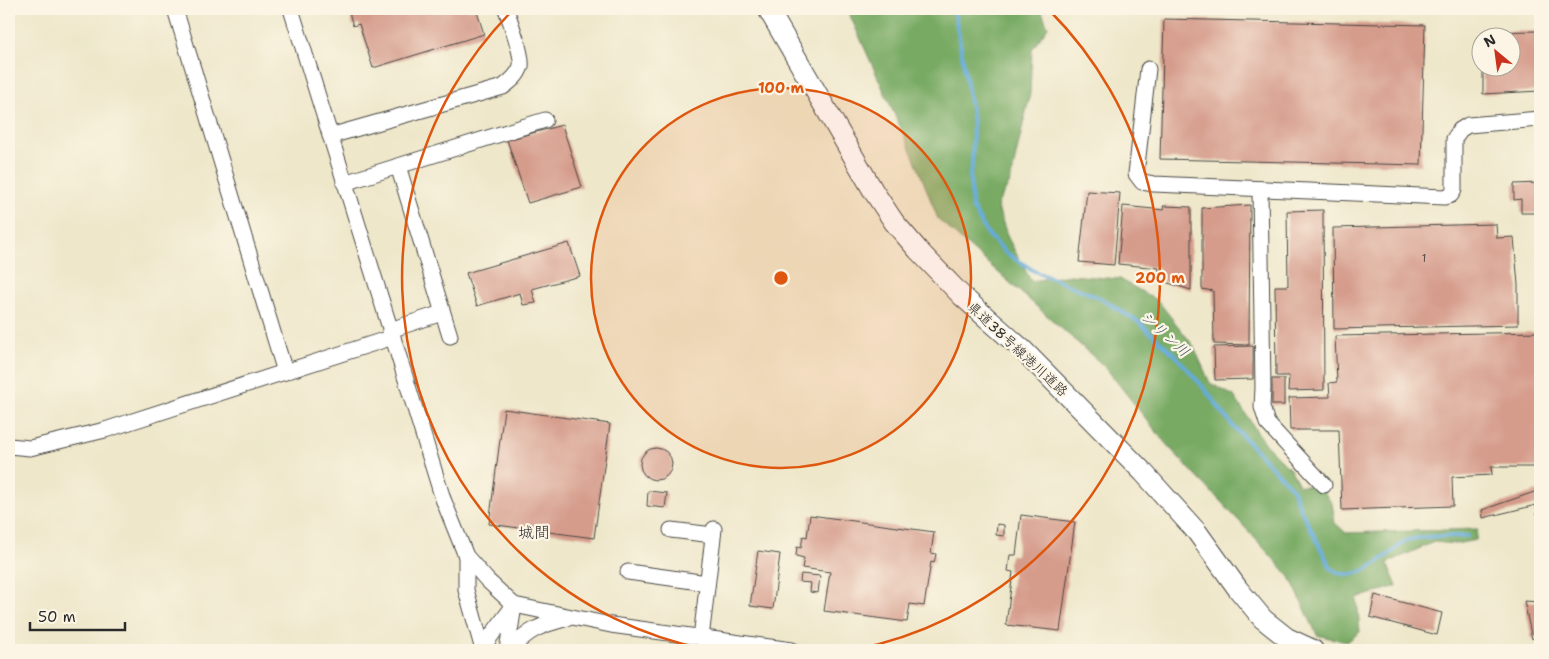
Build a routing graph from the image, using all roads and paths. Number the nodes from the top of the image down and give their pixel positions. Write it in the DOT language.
graph roads {
  1 [pos="176,9"];
  2 [pos="291,9"];
  3 [pos="506,9"];
  4 [pos="768,9"];
  5 [pos="1148,69"];
  6 [pos="1540,119"];
  7 [pos="545,120"];
  8 [pos="330,136"];
  9 [pos="398,166"];
  10 [pos="344,183"];
  11 [pos="1260,189"];
  12 [pos="442,313"];
  13 [pos="391,334"];
  14 [pos="450,336"];
  15 [pos="285,372"];
  16 [pos="9,446"];
  17 [pos="1324,485"];
  18 [pos="670,530"];
  19 [pos="466,556"];
  20 [pos="628,572"];
  21 [pos="707,583"];
  22 [pos="514,605"];
  23 [pos="572,617"];
  24 [pos="700,638"];
  25 [pos="484,650"];
  26 [pos="509,650"];
  27 [pos="792,650"];
  28 [pos="1313,650"];
  1 -- 15 [label="lane"];
  2 -- 8 [label="lane"];
  3 -- 8 [label="lane"];
  4 -- 28 [label="main road, 県道38号線港川道路"];
  5 -- 11 [label="lane"];
  6 -- 11 [label="lane"];
  7 -- 9 [label="lane"];
  8 -- 10 [label="lane"];
  9 -- 10 [label="lane"];
  9 -- 12 [label="lane"];
  10 -- 13 [label="lane"];
  11 -- 17 [label="lane"];
  12 -- 13 [label="lane"];
  12 -- 14 [label="lane"];
  13 -- 15 [label="lane"];
  13 -- 19 [label="lane"];
  15 -- 16 [label="lane"];
  18 -- 21 [label="lane"];
  19 -- 22 [label="lane"];
  19 -- 25 [label="lane"];
  20 -- 21 [label="lane"];
  21 -- 24 [label="lane"];
  22 -- 23 [label="lane"];
  22 -- 25 [label="lane"];
  22 -- 26 [label="lane"];
  23 -- 24 [label="lane"];
  23 -- 26 [label="lane"];
  24 -- 27 [label="lane"];
}
